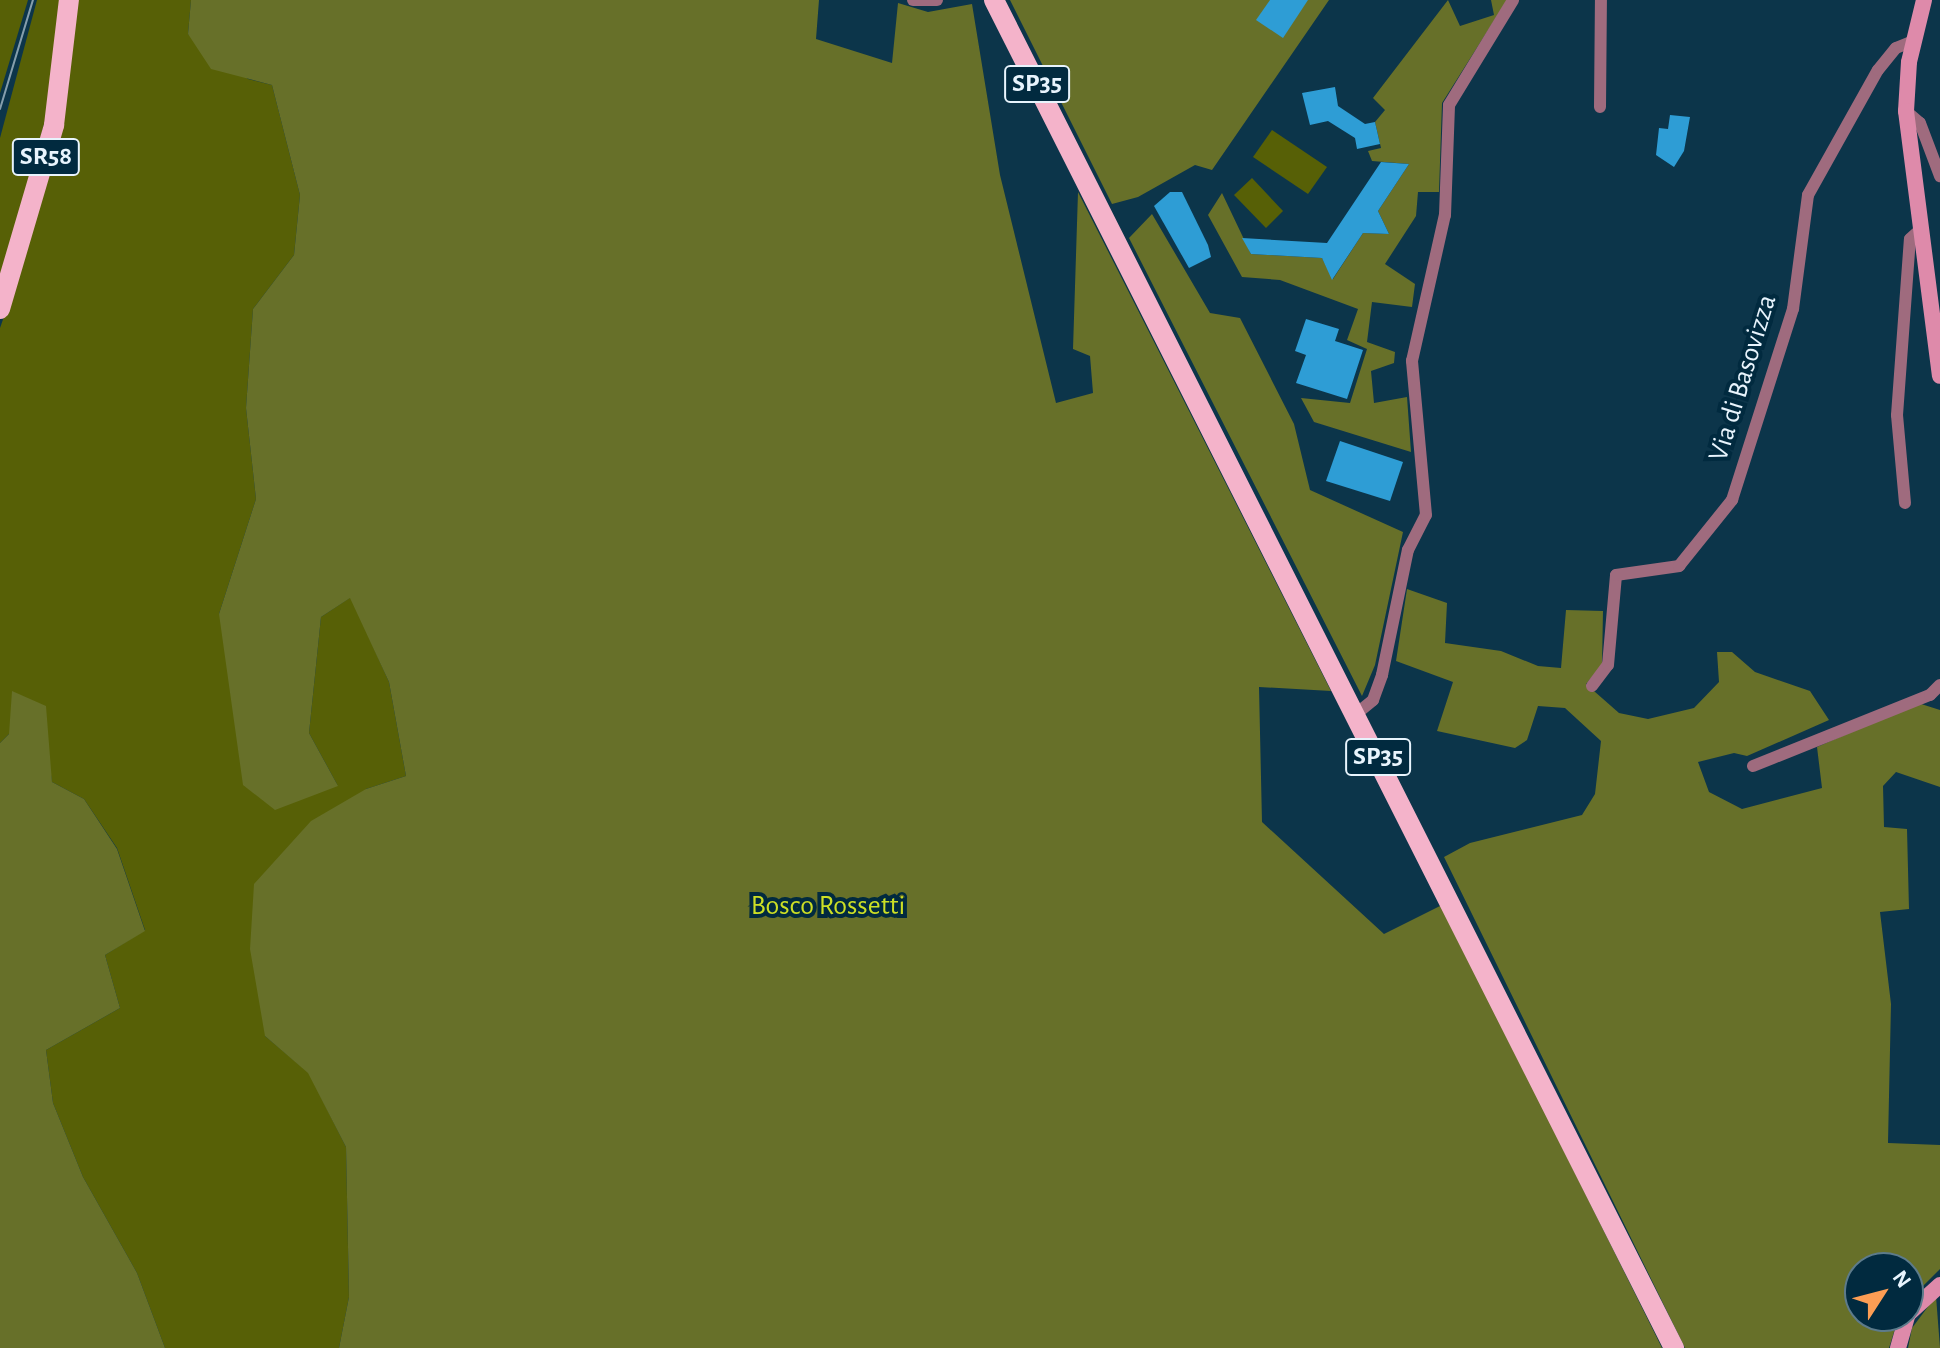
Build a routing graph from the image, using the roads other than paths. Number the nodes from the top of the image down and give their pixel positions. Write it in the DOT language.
graph roads {
  1 [pos="69,0"];
  2 [pos="913,0"];
  3 [pos="937,0"];
  4 [pos="994,0"];
  5 [pos="1513,0"];
  6 [pos="1601,0"];
  7 [pos="1924,0"];
  8 [pos="1913,41"];
  9 [pos="1600,107"];
  10 [pos="1906,111"];
  11 [pos="1940,176"];
  12 [pos="1920,230"];
  13 [pos="0,309"];
  14 [pos="1940,374"];
  15 [pos="1905,503"];
  16 [pos="1940,685"];
  17 [pos="1592,686"];
  18 [pos="1356,714"];
  19 [pos="1753,766"];
  20 [pos="1940,1285"];
  21 [pos="1924,1300"];
  22 [pos="1674,1348"];
  1 -- 13 [label="main road, SR58"];
  2 -- 3 [label="street"];
  4 -- 18 [label="main road, SP35"];
  5 -- 18 [label="street"];
  6 -- 9 [label="street"];
  7 -- 8 [label="main road"];
  8 -- 10 [label="main road"];
  8 -- 17 [label="street, Via di Basovizza"];
  10 -- 11 [label="street"];
  10 -- 12 [label="main road"];
  12 -- 14 [label="main road"];
  12 -- 15 [label="street"];
  16 -- 19 [label="street"];
  18 -- 22 [label="main road, SP35"];
  20 -- 21 [label="main road"];
}
